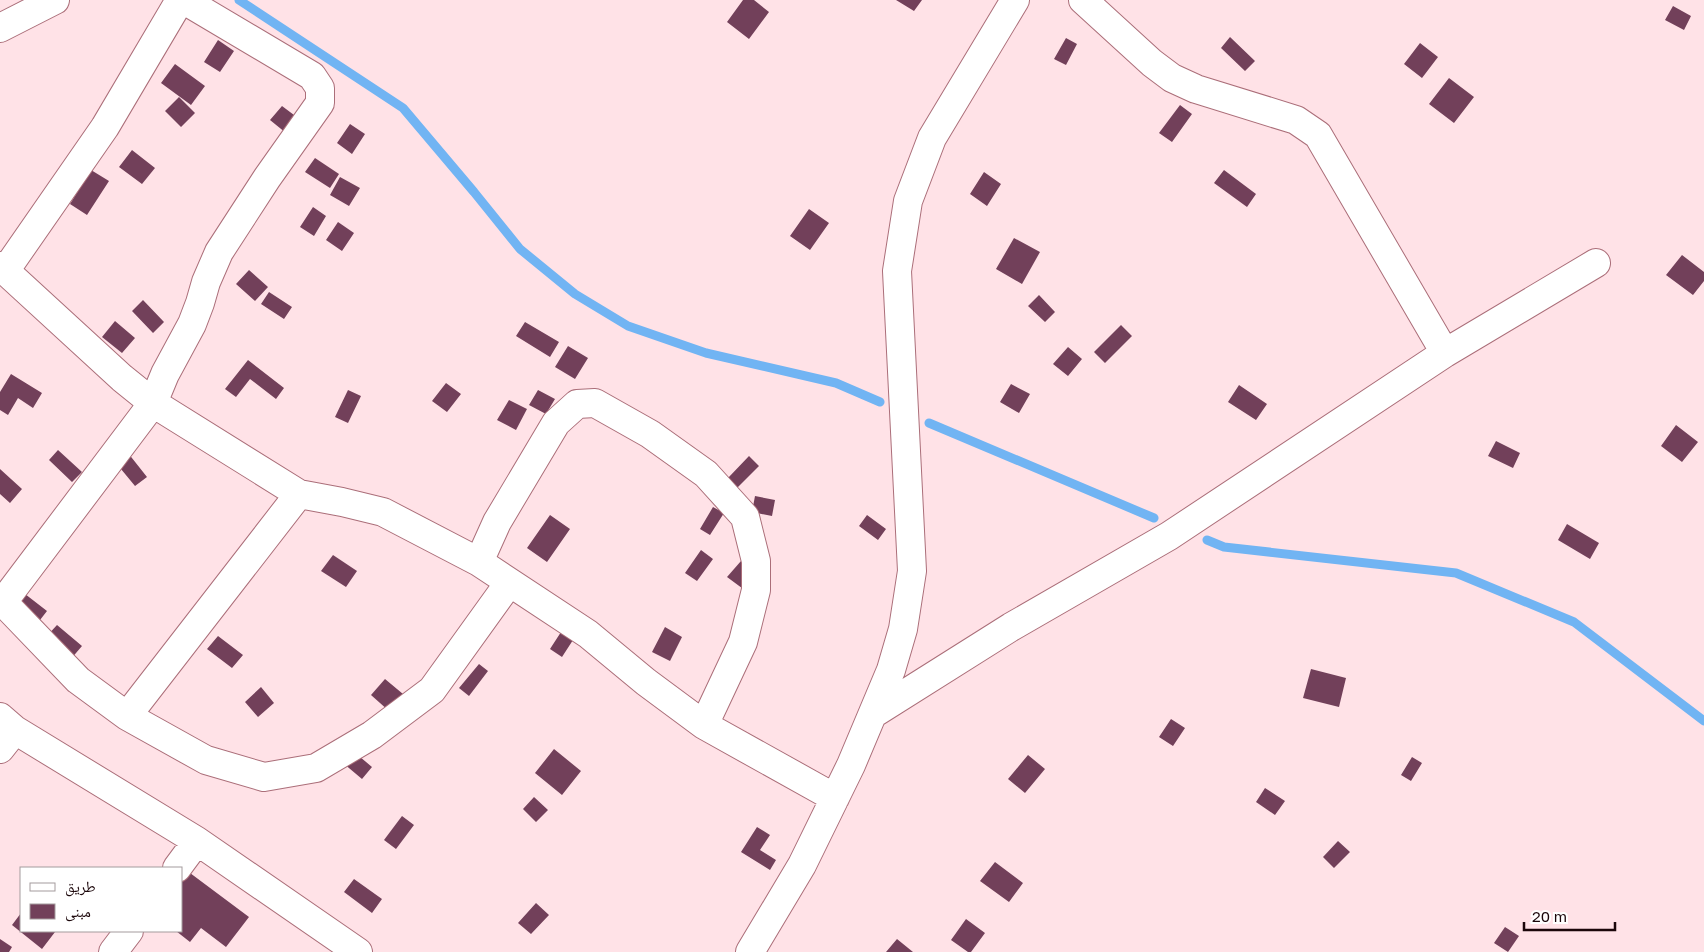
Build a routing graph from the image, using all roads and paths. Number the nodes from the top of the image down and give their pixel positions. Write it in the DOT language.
graph roads {
  1 [pos="54,0"];
  2 [pos="180,0"];
  3 [pos="184,0"];
  4 [pos="1015,0"];
  5 [pos="1083,0"];
  6 [pos="0,28"];
  7 [pos="1596,263"];
  8 [pos="3,268"];
  9 [pos="1445,353"];
  10 [pos="153,403"];
  11 [pos="299,494"];
  12 [pos="479,562"];
  13 [pos="509,583"];
  14 [pos="1,600"];
  15 [pos="873,714"];
  16 [pos="127,716"];
  17 [pos="704,725"];
  18 [pos="5,732"];
  19 [pos="835,798"];
  20 [pos="197,841"];
  21 [pos="178,867"];
  22 [pos="129,932"];
  23 [pos="113,952"];
  24 [pos="358,952"];
  25 [pos="750,952"];
  1 -- 6 [label="street"];
  2 -- 8 [label="street"];
  3 -- 10 [label="street"];
  4 -- 15 [label="street"];
  5 -- 9 [label="street"];
  7 -- 9 [label="street"];
  8 -- 10 [label="street"];
  9 -- 15 [label="street"];
  10 -- 11 [label="street"];
  10 -- 14 [label="street"];
  11 -- 12 [label="street"];
  11 -- 16 [label="street"];
  12 -- 13 [label="street"];
  12 -- 17 [label="street"];
  13 -- 16 [label="street"];
  13 -- 17 [label="street"];
  14 -- 16 [label="street"];
  15 -- 19 [label="street"];
  17 -- 19 [label="street"];
  18 -- 20 [label="street"];
  19 -- 25 [label="street"];
  20 -- 21 [label="street"];
  20 -- 24 [label="street"];
  22 -- 23 [label="street"];
}
